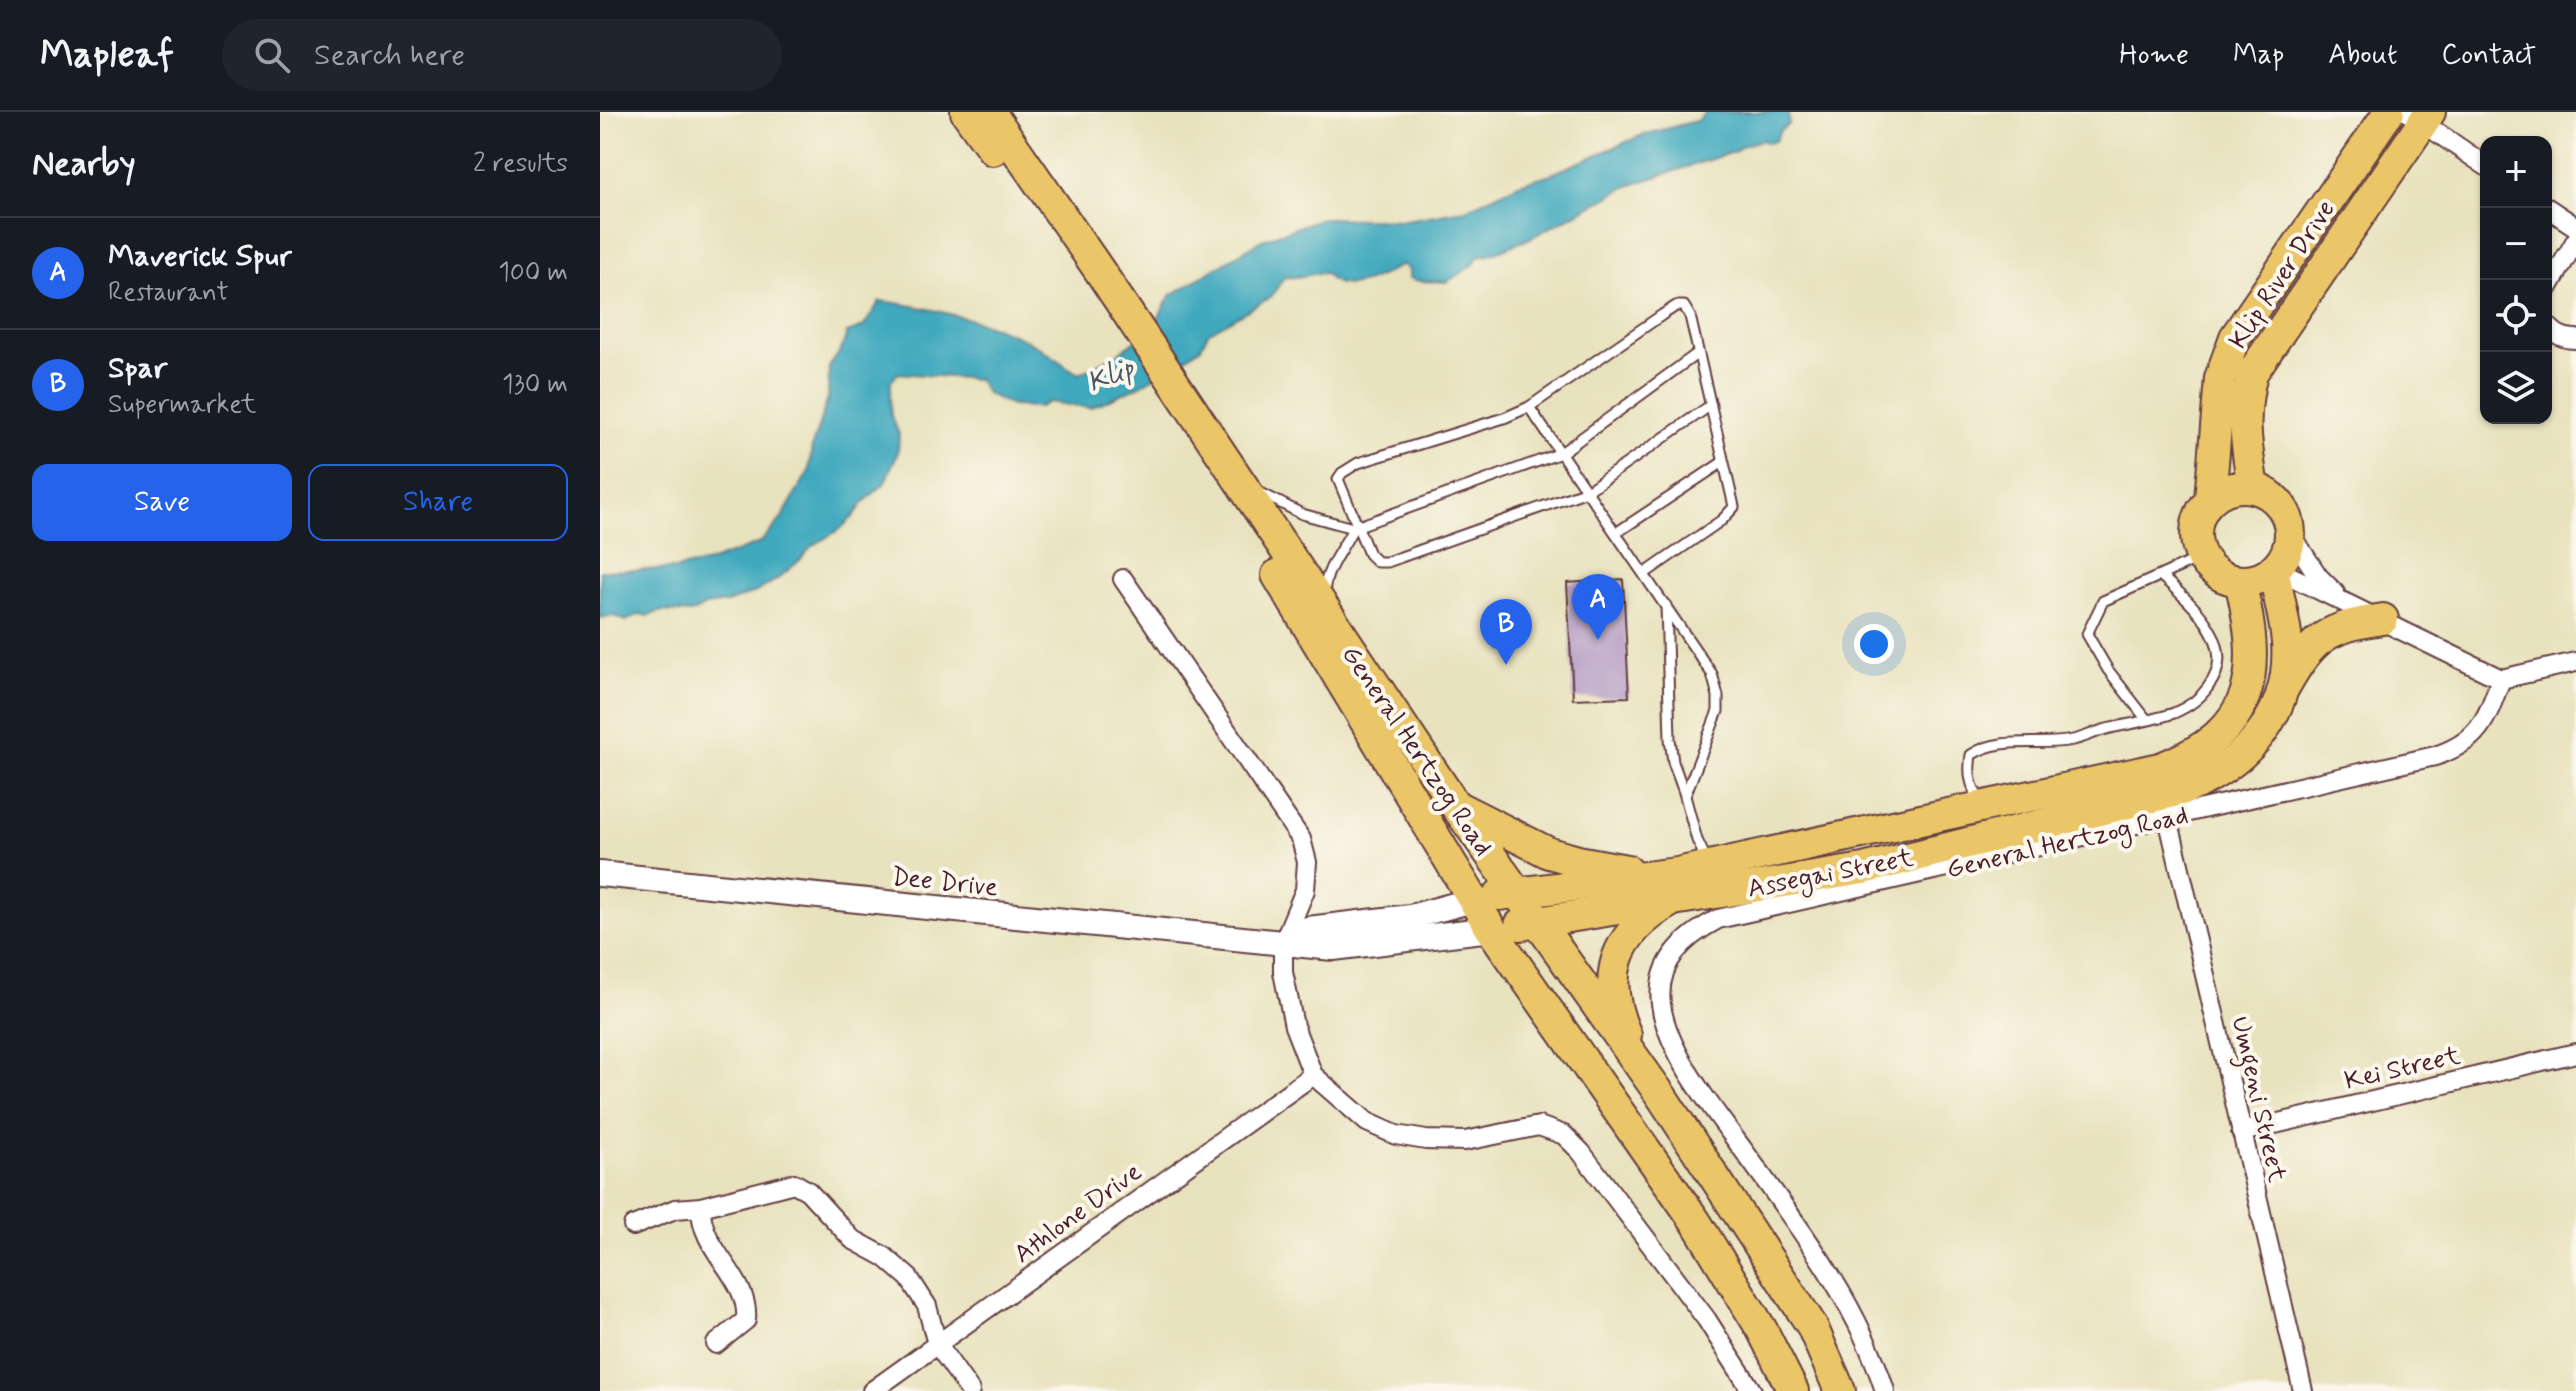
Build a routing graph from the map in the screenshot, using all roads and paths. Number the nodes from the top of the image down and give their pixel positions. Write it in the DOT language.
graph roads {
  1 [pos="966,112"];
  2 [pos="990,112"];
  3 [pos="2389,112"];
  4 [pos="2420,116"];
  5 [pos="2480,161"];
  6 [pos="2548,208"];
  7 [pos="2576,227"];
  8 [pos="2576,240"];
  9 [pos="1091,275"];
  10 [pos="2552,282"];
  11 [pos="2552,331"];
  12 [pos="2576,339"];
  13 [pos="1698,353"];
  14 [pos="1711,405"];
  15 [pos="1529,407"];
  16 [pos="1189,424"];
  17 [pos="1561,453"];
  18 [pos="1723,462"];
  19 [pos="1241,484"];
  20 [pos="2253,488"];
  21 [pos="1587,491"];
  22 [pos="2210,500"];
  23 [pos="1355,527"];
  24 [pos="1616,533"];
  25 [pos="2290,533"];
  26 [pos="2202,557"];
  27 [pos="2274,569"];
  28 [pos="1644,574"];
  29 [pos="2161,576"];
  30 [pos="1123,579"];
  31 [pos="2240,581"];
  32 [pos="1666,605"];
  33 [pos="2349,605"];
  34 [pos="1324,610"];
  35 [pos="2383,619"];
  36 [pos="2576,662"];
  37 [pos="2501,679"];
  38 [pos="2283,689"];
  39 [pos="2147,720"];
  40 [pos="1685,796"];
  41 [pos="1455,805"];
  42 [pos="2168,818"];
  43 [pos="2001,819"];
  44 [pos="1709,866"];
  45 [pos="600,874"];
  46 [pos="1655,877"];
  47 [pos="1728,890"];
  48 [pos="1515,891"];
  49 [pos="1677,898"];
  50 [pos="1473,900"];
  51 [pos="1536,923"];
  52 [pos="1491,929"];
  53 [pos="1283,943"];
  54 [pos="2576,1053"];
  55 [pos="1313,1075"];
  56 [pos="1646,1075"];
  57 [pos="2241,1132"];
  58 [pos="701,1207"];
  59 [pos="633,1226"];
  60 [pos="716,1344"];
  61 [pos="937,1344"];
  62 [pos="872,1391"];
  63 [pos="970,1391"];
  64 [pos="1752,1391"];
  65 [pos="1793,1391"];
  66 [pos="1840,1391"];
  67 [pos="1885,1391"];
  68 [pos="2303,1391"];
  1 -- 9 [label="main road, General Hertzog Road"];
  2 -- 9 [label="main road, General Hertzog Road"];
  3 -- 22 [label="main road, Klip River Drive"];
  4 -- 5 [label="street"];
  4 -- 20 [label="main road, Klip River Drive"];
  6 -- 7 [label="street"];
  8 -- 10 [label="street"];
  9 -- 16 [label="main road, General Hertzog Road"];
  11 -- 12 [label="street"];
  13 -- 14 [label="lane"];
  13 -- 15 [label="lane"];
  13 -- 17 [label="lane"];
  14 -- 18 [label="lane"];
  14 -- 21 [label="lane"];
  15 -- 17 [label="lane"];
  15 -- 23 [label="lane"];
  16 -- 19 [label="main road, General Hertzog Road"];
  16 -- 50 [label="main road, General Hertzog Road"];
  17 -- 21 [label="lane"];
  17 -- 23 [label="lane"];
  18 -- 24 [label="lane"];
  18 -- 28 [label="lane"];
  19 -- 23 [label="lane"];
  19 -- 34 [label="main road, General Hertzog Road"];
  20 -- 22 [label="main road"];
  20 -- 25 [label="main road"];
  21 -- 23 [label="lane"];
  21 -- 24 [label="lane"];
  22 -- 26 [label="main road, Klip River Drive"];
  23 -- 34 [label="lane"];
  24 -- 28 [label="lane"];
  25 -- 27 [label="main road"];
  25 -- 33 [label="street"];
  26 -- 29 [label="lane"];
  26 -- 31 [label="main road"];
  27 -- 31 [label="main road"];
  27 -- 33 [label="street"];
  27 -- 38 [label="main road, Assegai Street"];
  28 -- 32 [label="lane"];
  29 -- 39 [label="lane"];
  29 -- 39 [label="lane"];
  30 -- 53 [label="street"];
  31 -- 43 [label="main road, Assegai Street"];
  32 -- 40 [label="lane"];
  32 -- 40 [label="lane"];
  33 -- 35 [label="street"];
  34 -- 41 [label="main road, General Hertzog Road"];
  35 -- 37 [label="street"];
  35 -- 38 [label="main road"];
  36 -- 37 [label="street"];
  37 -- 42 [label="street, General Hertzog Road"];
  38 -- 43 [label="main road, Assegai Street"];
  39 -- 43 [label="lane"];
  40 -- 44 [label="lane"];
  41 -- 46 [label="main road"];
  41 -- 48 [label="main road, General Hertzog Road"];
  42 -- 57 [label="street, Umgeni Street"];
  42 -- 67 [label="street, General Hertzog Road"];
  43 -- 44 [label="main road, Assegai Street"];
  43 -- 47 [label="main road, Assegai Street"];
  44 -- 46 [label="main road, Assegai Street"];
  44 -- 47 [label="lane"];
  45 -- 53 [label="street, Dee Drive"];
  46 -- 48 [label="main road, Assegai Street"];
  47 -- 49 [label="main road, Assegai Street"];
  48 -- 50 [label="main road, Assegai Street"];
  48 -- 51 [label="main road, General Hertzog Road"];
  49 -- 51 [label="main road, Assegai Street"];
  49 -- 56 [label="main road"];
  50 -- 52 [label="main road, General Hertzog Road"];
  50 -- 53 [label="street, Dee Drive"];
  51 -- 52 [label="main road, Assegai Street"];
  51 -- 56 [label="main road, General Hertzog Road"];
  52 -- 53 [label="street, Dee Drive"];
  52 -- 65 [label="main road, General Hertzog Road"];
  53 -- 55 [label="street"];
  54 -- 57 [label="street, Kei Street"];
  55 -- 61 [label="street, Athlone Drive"];
  55 -- 64 [label="street"];
  56 -- 66 [label="main road, General Hertzog Road"];
  57 -- 68 [label="street, Umgeni Street"];
  58 -- 59 [label="street"];
  58 -- 60 [label="street"];
  58 -- 61 [label="street"];
  61 -- 62 [label="street, Athlone Drive"];
  61 -- 63 [label="street"];
}
